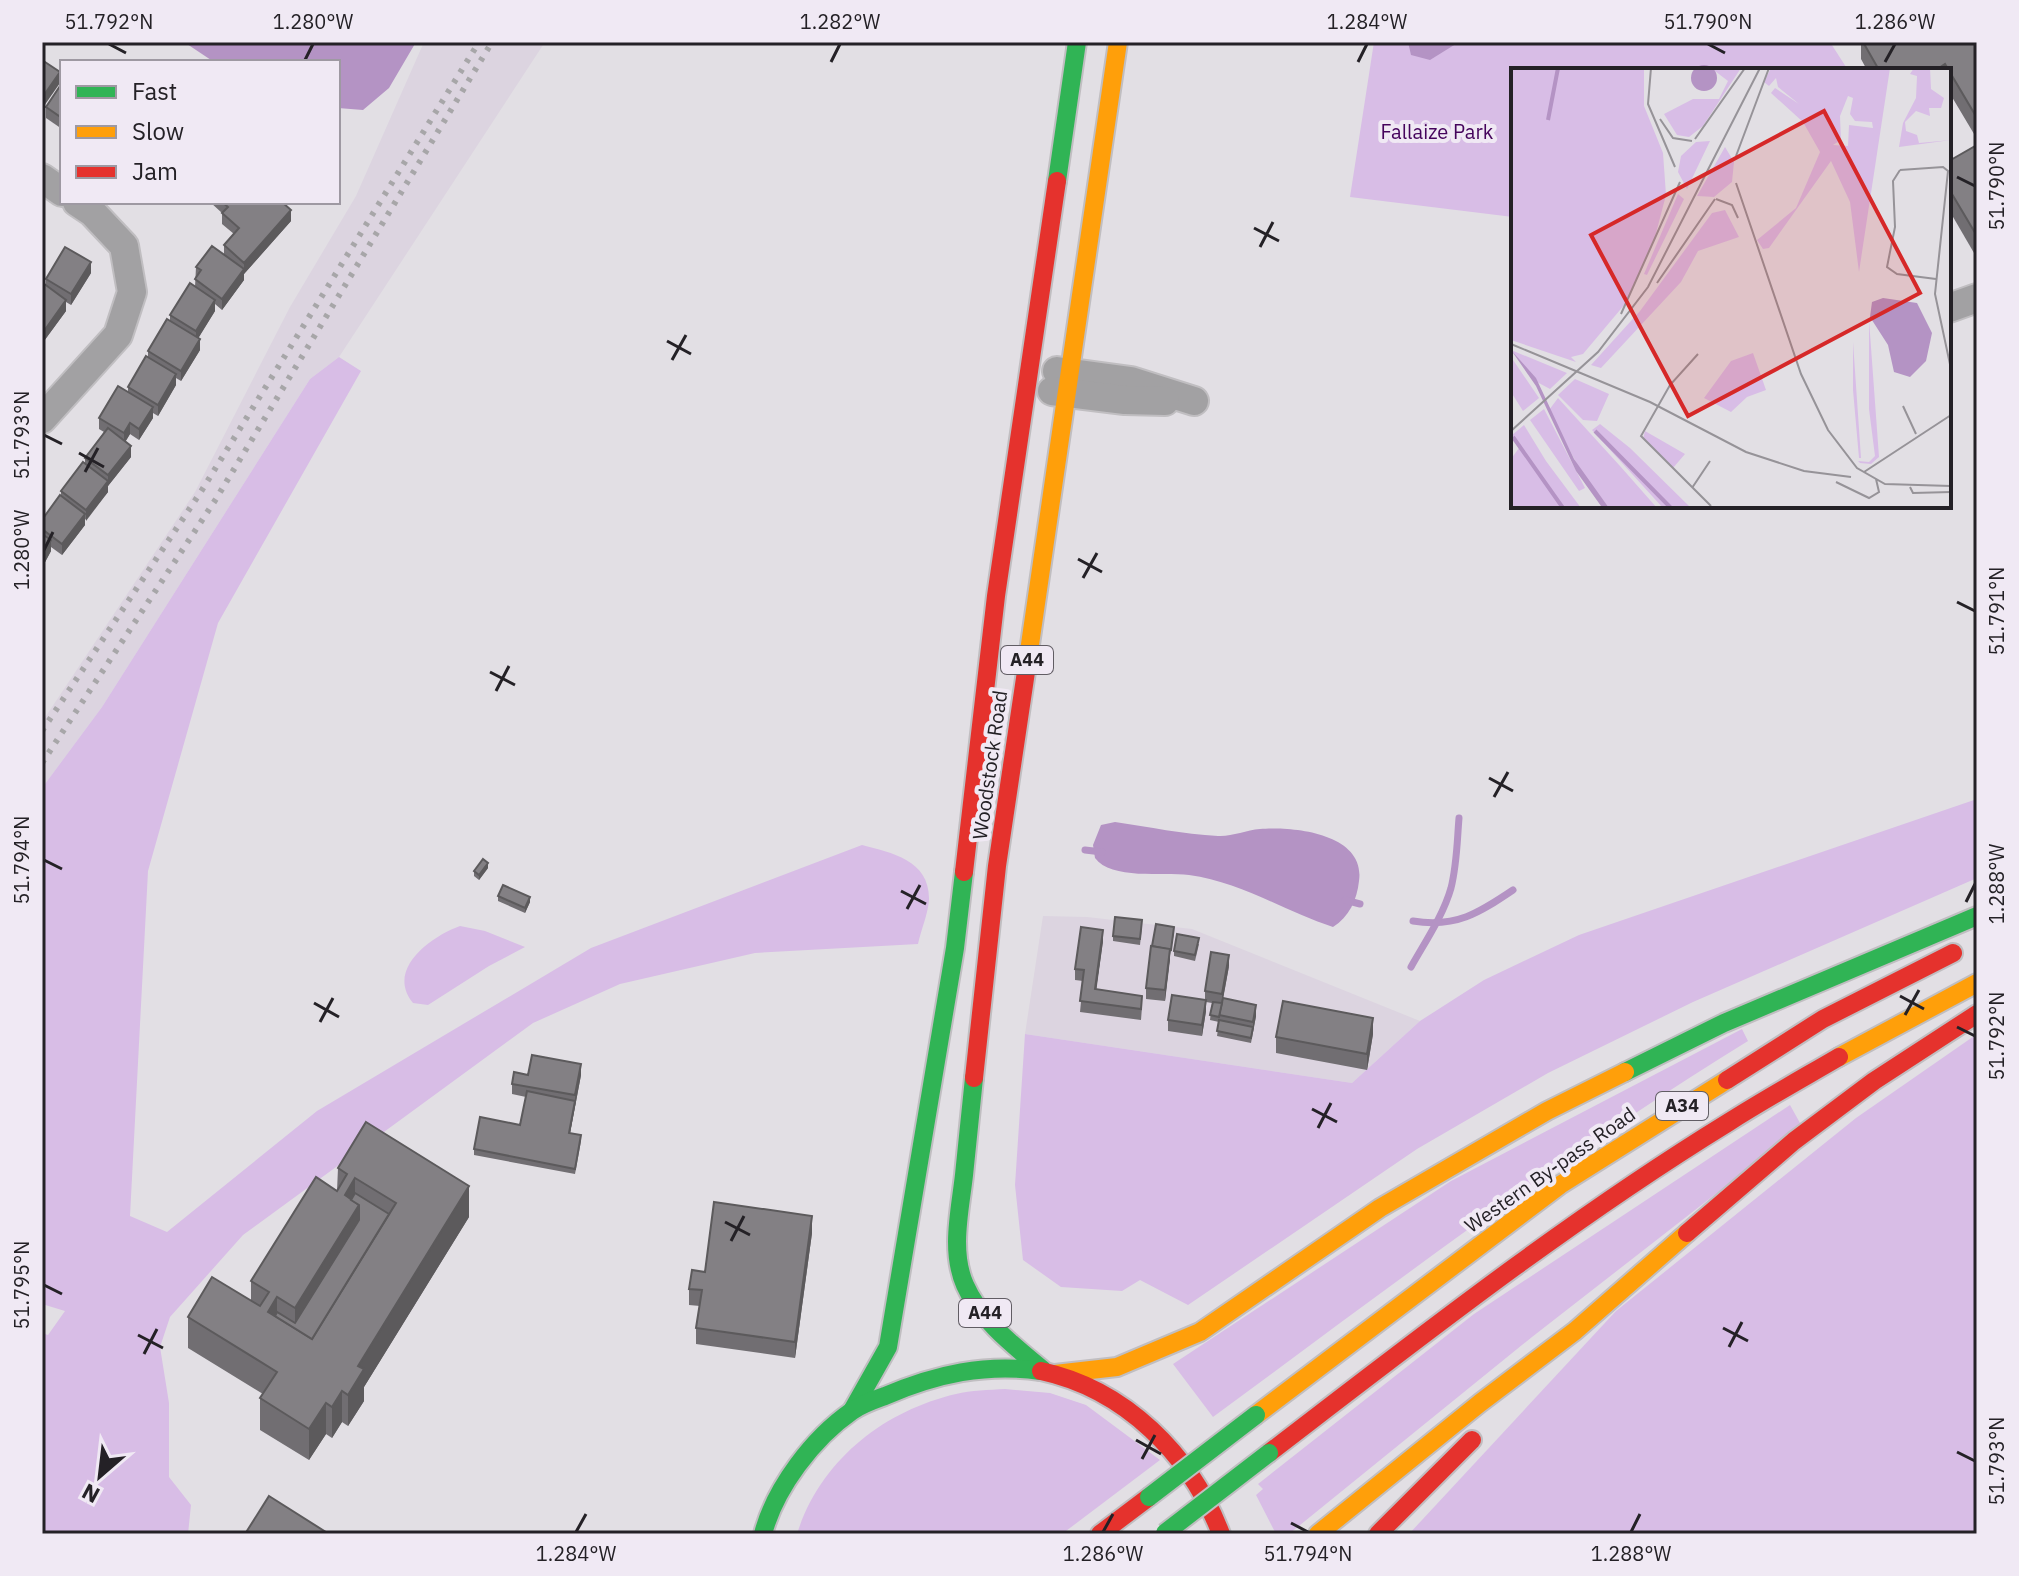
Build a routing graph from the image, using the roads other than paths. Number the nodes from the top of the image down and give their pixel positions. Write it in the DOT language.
graph roads {
  1 [pos="1077,42"];
  2 [pos="1118,42"];
  3 [pos="42,178"];
  4 [pos="60,191"];
  5 [pos="80,204"];
  6 [pos="1977,298"];
  7 [pos="1951,307"];
  8 [pos="1027,377"];
  9 [pos="1068,382"];
  10 [pos="42,419"];
  11 [pos="1977,916"];
  12 [pos="1963,948"];
  13 [pos="1977,983"];
  14 [pos="1977,1014"];
  15 [pos="1575,1331"];
  16 [pos="1049,1372"];
  17 [pos="853,1409"];
  18 [pos="763,1534"];
  19 [pos="1100,1534"];
  20 [pos="1164,1534"];
  21 [pos="1221,1534"];
  22 [pos="1318,1534"];
  23 [pos="1378,1534"];
  1 -- 8 [label="highway, A44"];
  2 -- 9 [label="highway, Woodstock Road / A44"];
  3 -- 4 [label="street"];
  5 -- 10 [label="street"];
  6 -- 7 [label="street"];
  8 -- 9 [label="street"];
  8 -- 17 [label="highway, Woodstock Road / A44"];
  9 -- 16 [label="highway, Woodstock Road / A44"];
  11 -- 16 [label="highway"];
  12 -- 19 [label="highway, Western By-pass Road / A34, bridge"];
  13 -- 20 [label="highway, A34, bridge"];
  14 -- 15 [label="highway"];
  15 -- 22 [label="highway"];
  15 -- 23 [label="highway"];
  16 -- 17 [label="highway"];
  16 -- 21 [label="highway"];
  17 -- 18 [label="highway"];
}
